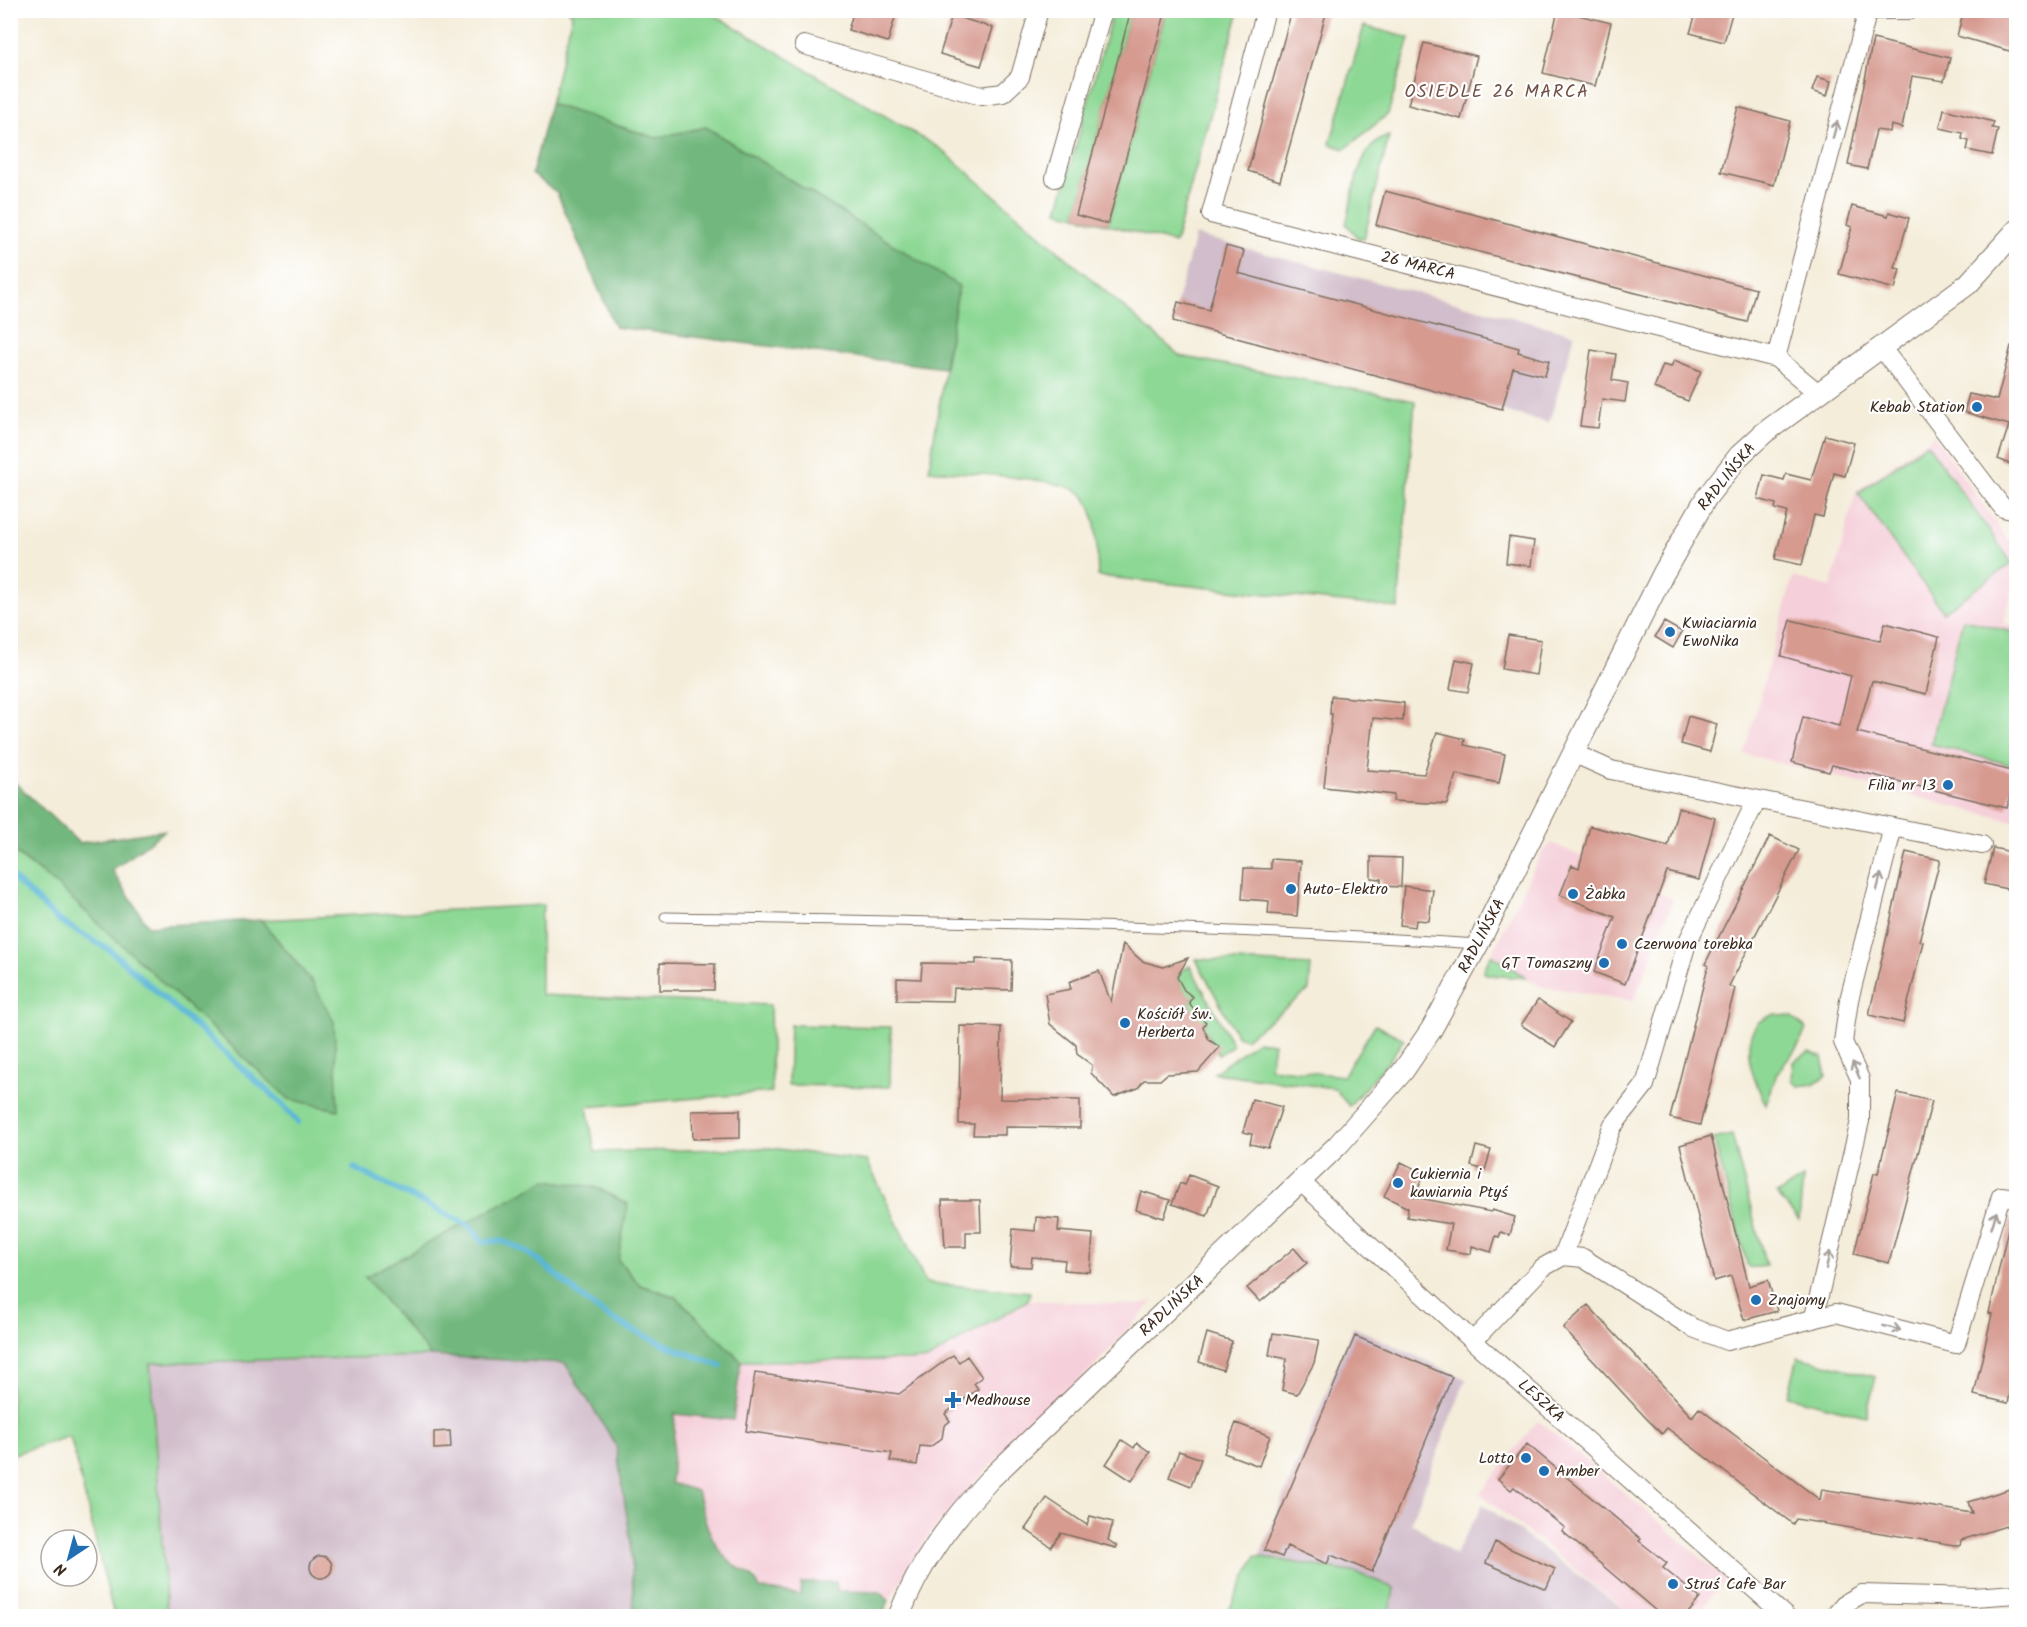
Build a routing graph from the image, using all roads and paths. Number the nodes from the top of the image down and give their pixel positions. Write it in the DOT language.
graph roads {
  1 [pos="1039,10"];
  2 [pos="1103,10"];
  3 [pos="1266,10"];
  4 [pos="1868,10"];
  5 [pos="1910,10"];
  6 [pos="804,45"];
  7 [pos="1055,178"];
  8 [pos="2016,231"];
  9 [pos="1881,347"];
  10 [pos="1776,358"];
  11 [pos="1818,393"];
  12 [pos="2016,511"];
  13 [pos="1573,753"];
  14 [pos="1756,801"];
  15 [pos="1893,827"];
  16 [pos="1982,845"];
  17 [pos="665,917"];
  18 [pos="1478,944"];
  19 [pos="1300,1182"];
  20 [pos="2016,1198"];
  21 [pos="1563,1256"];
  22 [pos="1814,1317"];
  23 [pos="1473,1341"];
  24 [pos="2016,1594"];
  25 [pos="899,1617"];
  26 [pos="1785,1617"];
  27 [pos="1834,1617"];
  1 -- 6 [label="street"];
  2 -- 7 [label="street"];
  3 -- 10 [label="street, 26 MARCA"];
  4 -- 5 [label="street"];
  10 -- 4 [label="street, one-way"];
  8 -- 9 [label="street, RADLIŃSKA"];
  9 -- 11 [label="street, RADLIŃSKA"];
  9 -- 12 [label="street"];
  10 -- 11 [label="street, 26 MARCA"];
  11 -- 13 [label="street, RADLIŃSKA"];
  13 -- 14 [label="street"];
  13 -- 18 [label="street, RADLIŃSKA"];
  14 -- 15 [label="street"];
  14 -- 21 [label="street"];
  15 -- 16 [label="street"];
  22 -- 15 [label="street, one-way"];
  17 -- 18 [label="lane"];
  18 -- 19 [label="street, RADLIŃSKA"];
  19 -- 23 [label="street, LESZKA"];
  19 -- 25 [label="street, RADLIŃSKA"];
  22 -- 20 [label="street, one-way"];
  21 -- 22 [label="street"];
  21 -- 23 [label="street"];
  23 -- 26 [label="street, LESZKA"];
  24 -- 27 [label="street"];
}
